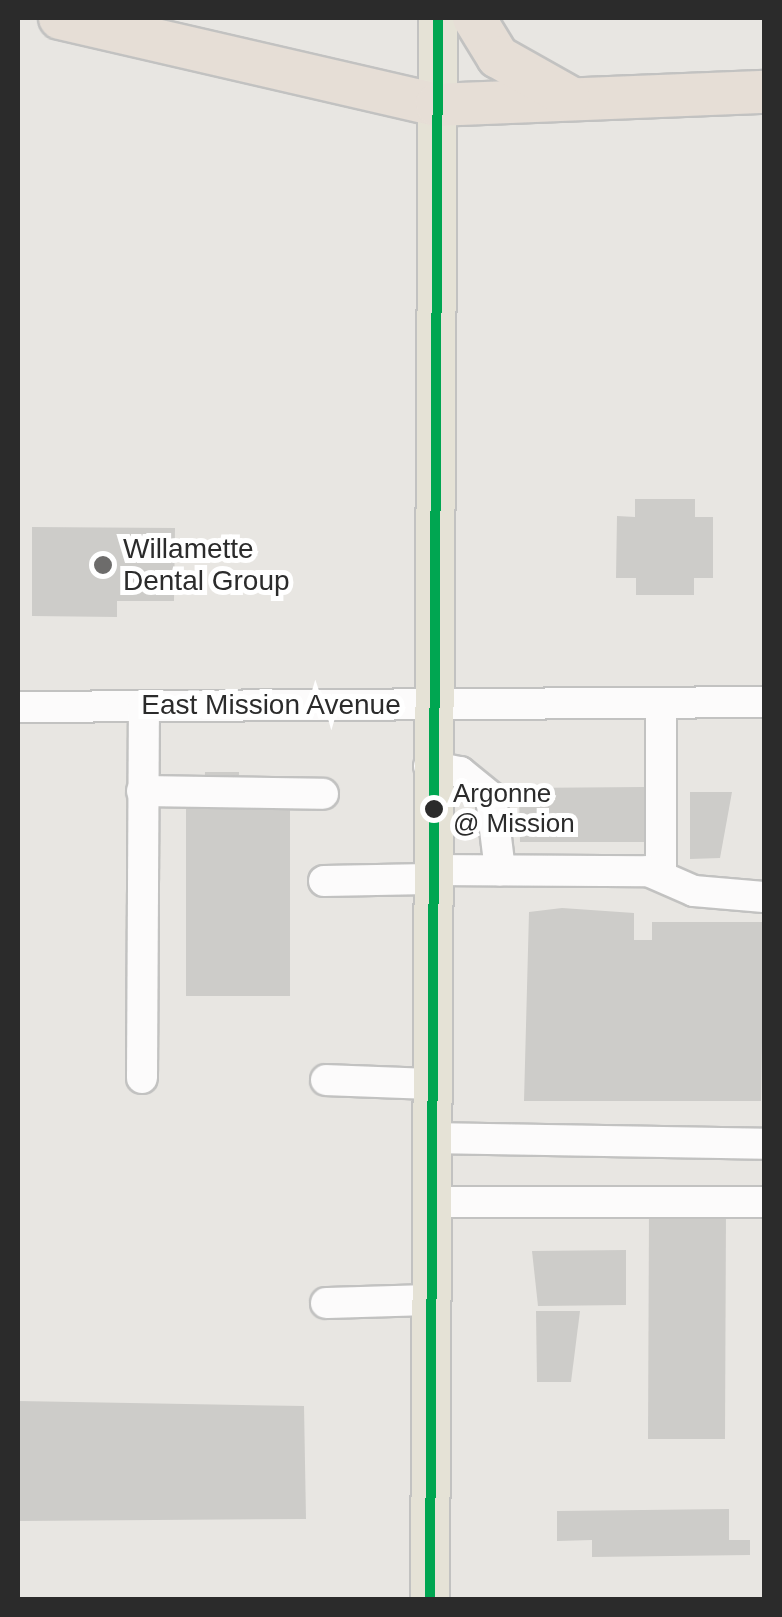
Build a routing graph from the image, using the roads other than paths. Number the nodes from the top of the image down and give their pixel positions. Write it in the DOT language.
graph roads {
  1 [pos="60,18"];
  2 [pos="438,18"];
  3 [pos="474,18"];
  4 [pos="764,92"];
  5 [pos="576,99"];
  6 [pos="437,104"];
  7 [pos="764,702"];
  8 [pos="661,703"];
  9 [pos="430,704"];
  10 [pos="144,706"];
  11 [pos="18,707"];
  12 [pos="429,766"];
  13 [pos="142,791"];
  14 [pos="322,794"];
  15 [pos="500,870"];
  16 [pos="429,874"];
  17 [pos="661,875"];
  18 [pos="324,881"];
  19 [pos="764,897"];
  20 [pos="142,1078"];
  21 [pos="326,1080"];
  22 [pos="430,1084"];
  23 [pos="430,1138"];
  24 [pos="764,1144"];
  25 [pos="430,1202"];
  26 [pos="764,1202"];
  27 [pos="430,1300"];
  28 [pos="326,1303"];
  29 [pos="430,1600"];
  1 -- 6 [label="highway"];
  2 -- 6 [label="main road"];
  3 -- 5 [label="highway"];
  4 -- 5 [label="highway"];
  5 -- 6 [label="highway"];
  6 -- 9 [label="main road"];
  7 -- 8 [label="street, East Mission Avenue"];
  8 -- 9 [label="street, East Mission Avenue"];
  8 -- 17 [label="street"];
  9 -- 10 [label="street, East Mission Avenue"];
  9 -- 12 [label="main road"];
  10 -- 11 [label="street, East Mission Avenue"];
  10 -- 13 [label="street"];
  12 -- 15 [label="street"];
  12 -- 16 [label="main road"];
  13 -- 14 [label="street"];
  13 -- 20 [label="street"];
  15 -- 16 [label="street"];
  15 -- 17 [label="street"];
  16 -- 18 [label="street"];
  16 -- 22 [label="main road"];
  17 -- 19 [label="street"];
  21 -- 22 [label="street"];
  22 -- 23 [label="main road"];
  23 -- 24 [label="street"];
  23 -- 25 [label="main road"];
  25 -- 26 [label="street"];
  25 -- 27 [label="main road"];
  27 -- 28 [label="street"];
  27 -- 29 [label="main road"];
}
